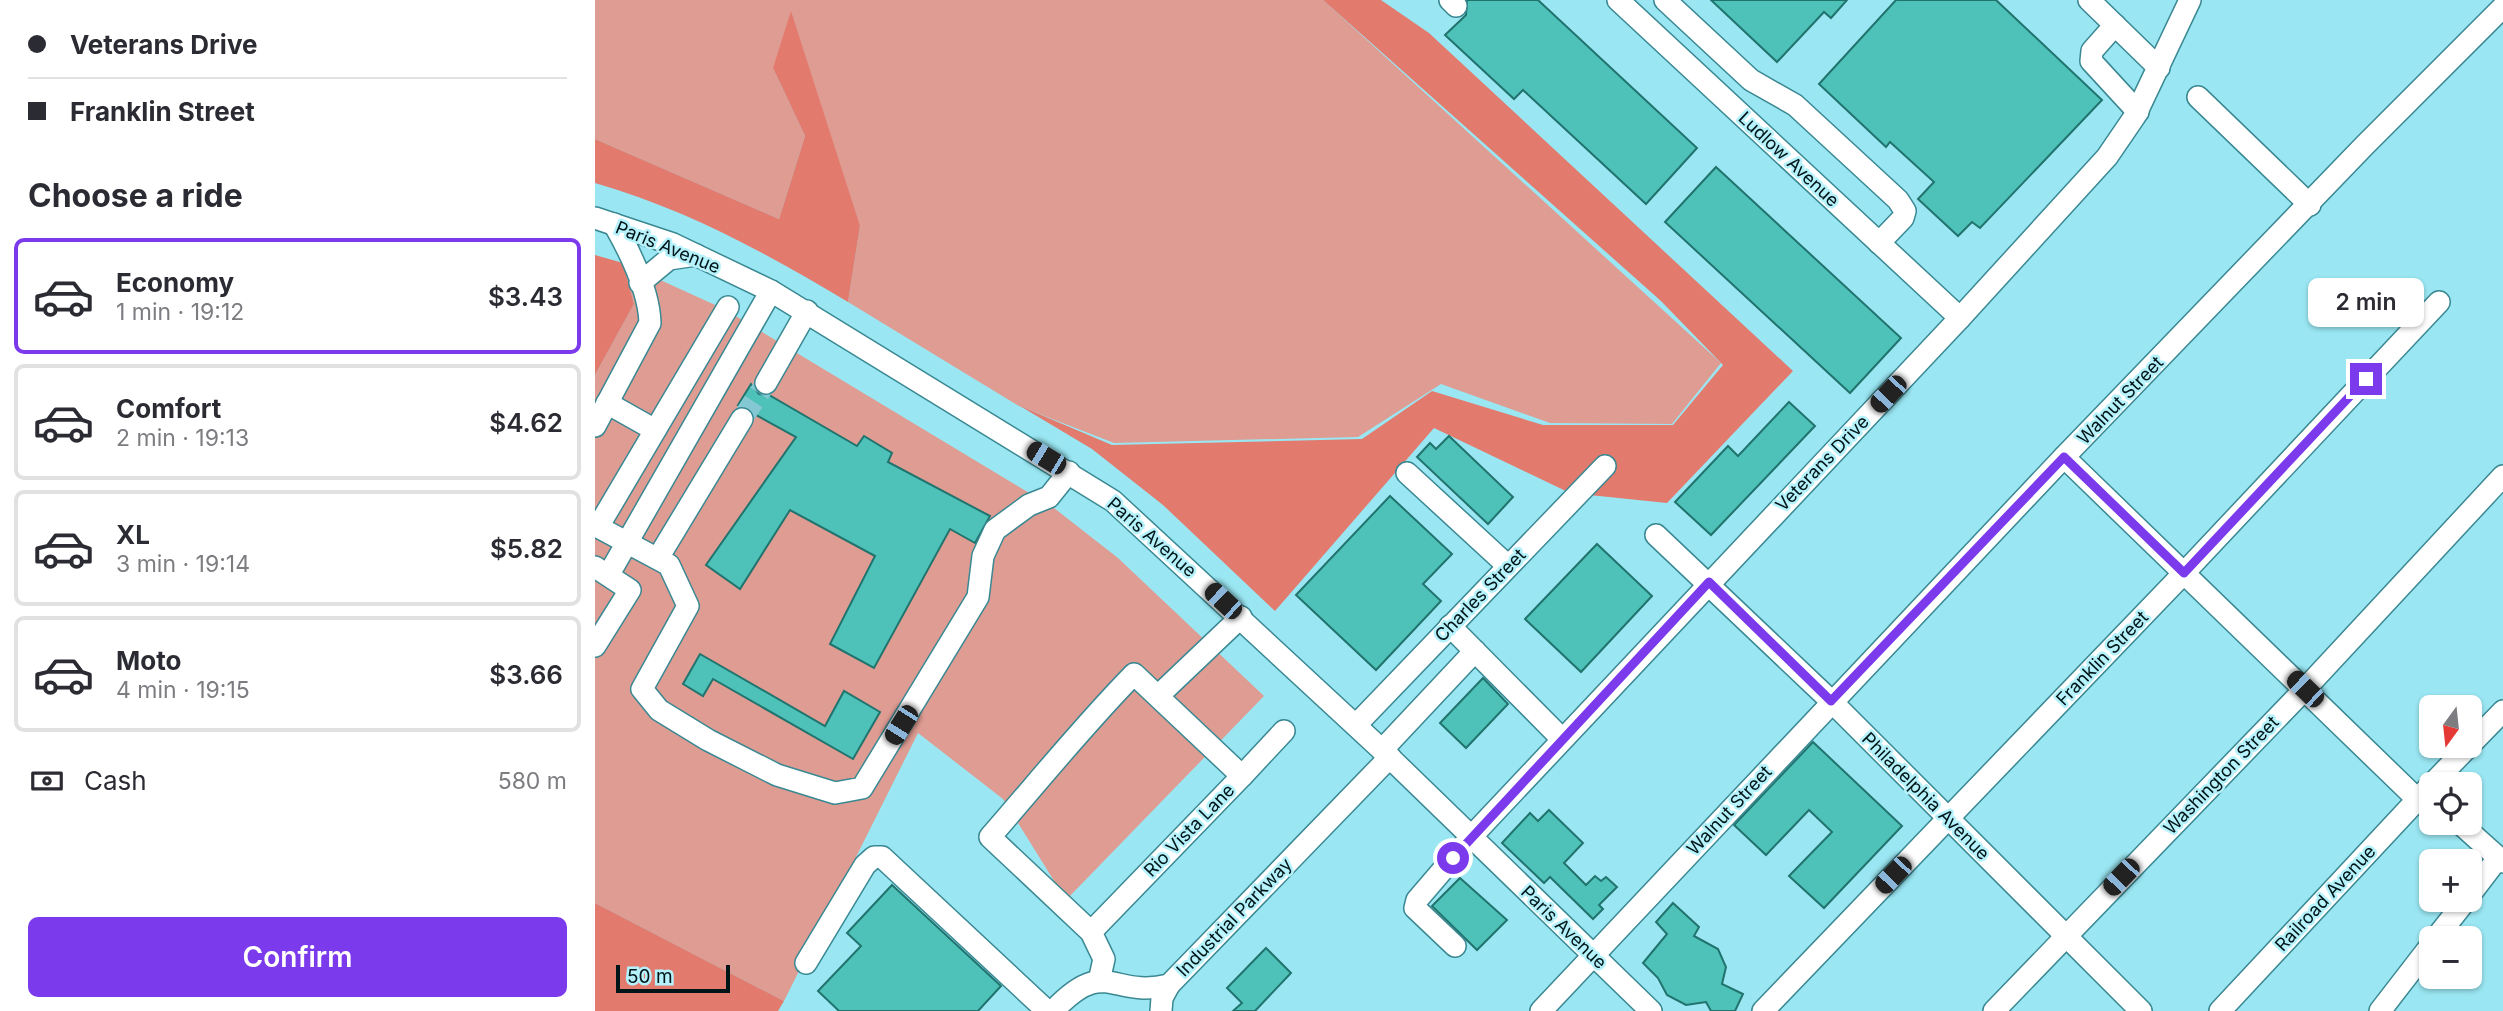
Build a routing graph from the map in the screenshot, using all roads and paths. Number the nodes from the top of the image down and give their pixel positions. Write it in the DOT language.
graph roads {
  1 [pos="1618,0"];
  2 [pos="1665,0"];
  3 [pos="2089,0"];
  4 [pos="2190,0"];
  5 [pos="2503,7"];
  6 [pos="2115,25"];
  7 [pos="2159,68"];
  8 [pos="1751,80"];
  9 [pos="2199,97"];
  10 [pos="1728,102"];
  11 [pos="2138,112"];
  12 [pos="2310,205"];
  13 [pos="604,221"];
  14 [pos="1879,243"];
  15 [pos="696,255"];
  16 [pos="641,283"];
  17 [pos="771,291"];
  18 [pos="2438,302"];
  19 [pos="728,307"];
  20 [pos="811,314"];
  21 [pos="1960,318"];
  22 [pos="707,343"];
  23 [pos="732,358"];
  24 [pos="766,383"];
  25 [pos="607,403"];
  26 [pos="742,419"];
  27 [pos="595,426"];
  28 [pos="655,430"];
  29 [pos="2064,457"];
  30 [pos="1605,466"];
  31 [pos="1069,472"];
  32 [pos="1407,473"];
  33 [pos="2503,476"];
  34 [pos="1656,535"];
  35 [pos="627,542"];
  36 [pos="658,558"];
  37 [pos="1508,566"];
  38 [pos="602,571"];
  39 [pos="2184,573"];
  40 [pos="1709,582"];
  41 [pos="1241,617"];
  42 [pos="1450,626"];
  43 [pos="595,646"];
  44 [pos="1475,651"];
  45 [pos="2305,689"];
  46 [pos="1158,696"];
  47 [pos="1831,701"];
  48 [pos="2503,711"];
  49 [pos="1356,725"];
  50 [pos="1285,731"];
  51 [pos="1562,740"];
  52 [pos="1386,754"];
  53 [pos="2444,772"];
  54 [pos="1242,776"];
  55 [pos="2419,782"];
  56 [pos="2419,798"];
  57 [pos="1947,818"];
  58 [pos="2473,835"];
  59 [pos="1471,837"];
  60 [pos="2501,860"];
  61 [pos="2482,882"];
  62 [pos="2457,912"];
  63 [pos="2446,926"];
  64 [pos="1091,932"];
  65 [pos="2066,934"];
  66 [pos="1455,946"];
  67 [pos="1594,955"];
  68 [pos="2419,961"];
  69 [pos="806,963"];
  70 [pos="1099,981"];
  71 [pos="1169,985"];
  72 [pos="1769,1009"];
  73 [pos="1050,1011"];
  74 [pos="1161,1011"];
  75 [pos="1541,1011"];
  76 [pos="1651,1011"];
  77 [pos="1993,1011"];
  78 [pos="2141,1011"];
  79 [pos="2220,1011"];
  80 [pos="2380,1011"];
  1 -- 10 [label="street, Ludlow Avenue"];
  2 -- 8 [label="street"];
  3 -- 6 [label="street"];
  4 -- 7 [label="street, Veterans Drive"];
  5 -- 12 [label="street, Walnut Street"];
  6 -- 7 [label="street"];
  6 -- 11 [label="street"];
  7 -- 11 [label="street, Veterans Drive"];
  8 -- 10 [label="street"];
  8 -- 14 [label="street"];
  9 -- 12 [label="street"];
  10 -- 14 [label="street, Ludlow Avenue"];
  11 -- 21 [label="street, Veterans Drive"];
  12 -- 29 [label="street, Walnut Street"];
  13 -- 15 [label="street, Paris Avenue"];
  13 -- 16 [label="street"];
  14 -- 21 [label="street, Ludlow Avenue"];
  15 -- 16 [label="street"];
  15 -- 17 [label="street, Paris Avenue"];
  16 -- 25 [label="street"];
  17 -- 20 [label="street, Paris Avenue"];
  17 -- 23 [label="street"];
  18 -- 39 [label="street, Franklin Street"];
  19 -- 22 [label="street"];
  20 -- 24 [label="street"];
  20 -- 31 [label="street, Paris Avenue"];
  21 -- 40 [label="street, Veterans Drive"];
  22 -- 23 [label="street"];
  22 -- 28 [label="street"];
  23 -- 35 [label="street"];
  25 -- 27 [label="street"];
  25 -- 28 [label="street"];
  26 -- 36 [label="street"];
  28 -- 35 [label="street"];
  29 -- 39 [label="street"];
  29 -- 47 [label="street, Walnut Street"];
  30 -- 37 [label="street, Charles Street"];
  31 -- 36 [label="street"];
  31 -- 41 [label="street, Paris Avenue"];
  32 -- 37 [label="street"];
  33 -- 45 [label="street, Washington Street"];
  34 -- 40 [label="street, Philadelphia Avenue"];
  35 -- 36 [label="street"];
  35 -- 38 [label="street"];
  37 -- 42 [label="street, Charles Street"];
  38 -- 43 [label="street"];
  39 -- 45 [label="street"];
  39 -- 57 [label="street, Franklin Street"];
  40 -- 47 [label="street, Philadelphia Avenue"];
  40 -- 51 [label="street, Veterans Drive"];
  41 -- 46 [label="street"];
  41 -- 49 [label="street, Paris Avenue"];
  42 -- 44 [label="street"];
  42 -- 49 [label="street, Charles Street"];
  44 -- 51 [label="street"];
  44 -- 52 [label="street, Industrial Parkway"];
  45 -- 55 [label="street"];
  45 -- 65 [label="street, Washington Street"];
  46 -- 54 [label="street, Rio Vista Lane"];
  46 -- 64 [label="street, Rio Vista Lane"];
  47 -- 57 [label="street, Philadelphia Avenue"];
  47 -- 67 [label="street, Walnut Street"];
  48 -- 53 [label="street, Railroad Avenue"];
  49 -- 52 [label="street, Paris Avenue"];
  50 -- 54 [label="street"];
  51 -- 59 [label="street, Veterans Drive"];
  52 -- 59 [label="street, Paris Avenue"];
  52 -- 71 [label="street, Industrial Parkway"];
  54 -- 64 [label="street, Rio Vista Lane"];
  56 -- 79 [label="street, Railroad Avenue"];
  57 -- 65 [label="street, Philadelphia Avenue"];
  57 -- 72 [label="street, Franklin Street"];
  58 -- 60 [label="street"];
  59 -- 66 [label="street, Veterans Drive"];
  59 -- 67 [label="street, Paris Avenue"];
  60 -- 61 [label="street"];
  62 -- 63 [label="street"];
  64 -- 70 [label="street"];
  65 -- 77 [label="street, Washington Street"];
  65 -- 78 [label="street, Philadelphia Avenue"];
  67 -- 75 [label="street, Walnut Street"];
  67 -- 76 [label="street, Paris Avenue"];
  68 -- 80 [label="street"];
  69 -- 73 [label="street"];
  70 -- 71 [label="street, Industrial Parkway"];
  70 -- 73 [label="street"];
  71 -- 74 [label="street"];
}
